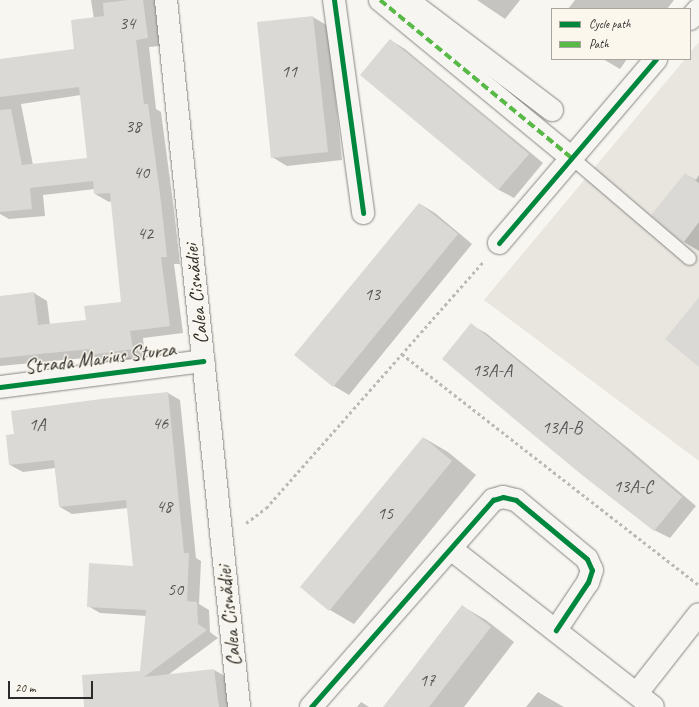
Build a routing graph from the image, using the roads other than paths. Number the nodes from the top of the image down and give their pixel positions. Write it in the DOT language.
graph roads {
  1 [pos="166,0"];
  2 [pos="334,0"];
  3 [pos="380,0"];
  4 [pos="407,0"];
  5 [pos="699,9"];
  6 [pos="691,18"];
  7 [pos="655,60"];
  8 [pos="552,110"];
  9 [pos="572,158"];
  10 [pos="363,213"];
  11 [pos="499,243"];
  12 [pos="689,258"];
  13 [pos="203,361"];
  14 [pos="0,387"];
  15 [pos="451,549"];
  16 [pos="699,614"];
  17 [pos="556,630"];
  18 [pos="637,693"];
  19 [pos="239,707"];
  20 [pos="311,707"];
  21 [pos="653,707"];
  1 -- 13 [label="street, Calea Cisnădiei"];
  2 -- 10 [label="street"];
  3 -- 9 [label="street"];
  4 -- 8 [label="street"];
  5 -- 6 [label="street"];
  7 -- 9 [label="street"];
  9 -- 11 [label="street"];
  9 -- 12 [label="lane"];
  13 -- 14 [label="street, Strada Marius Sturza"];
  13 -- 19 [label="street, Calea Cisnădiei"];
  15 -- 17 [label="street"];
  15 -- 17 [label="street"];
  15 -- 20 [label="street"];
  16 -- 18 [label="street"];
  17 -- 18 [label="street"];
  18 -- 21 [label="street"];
}
